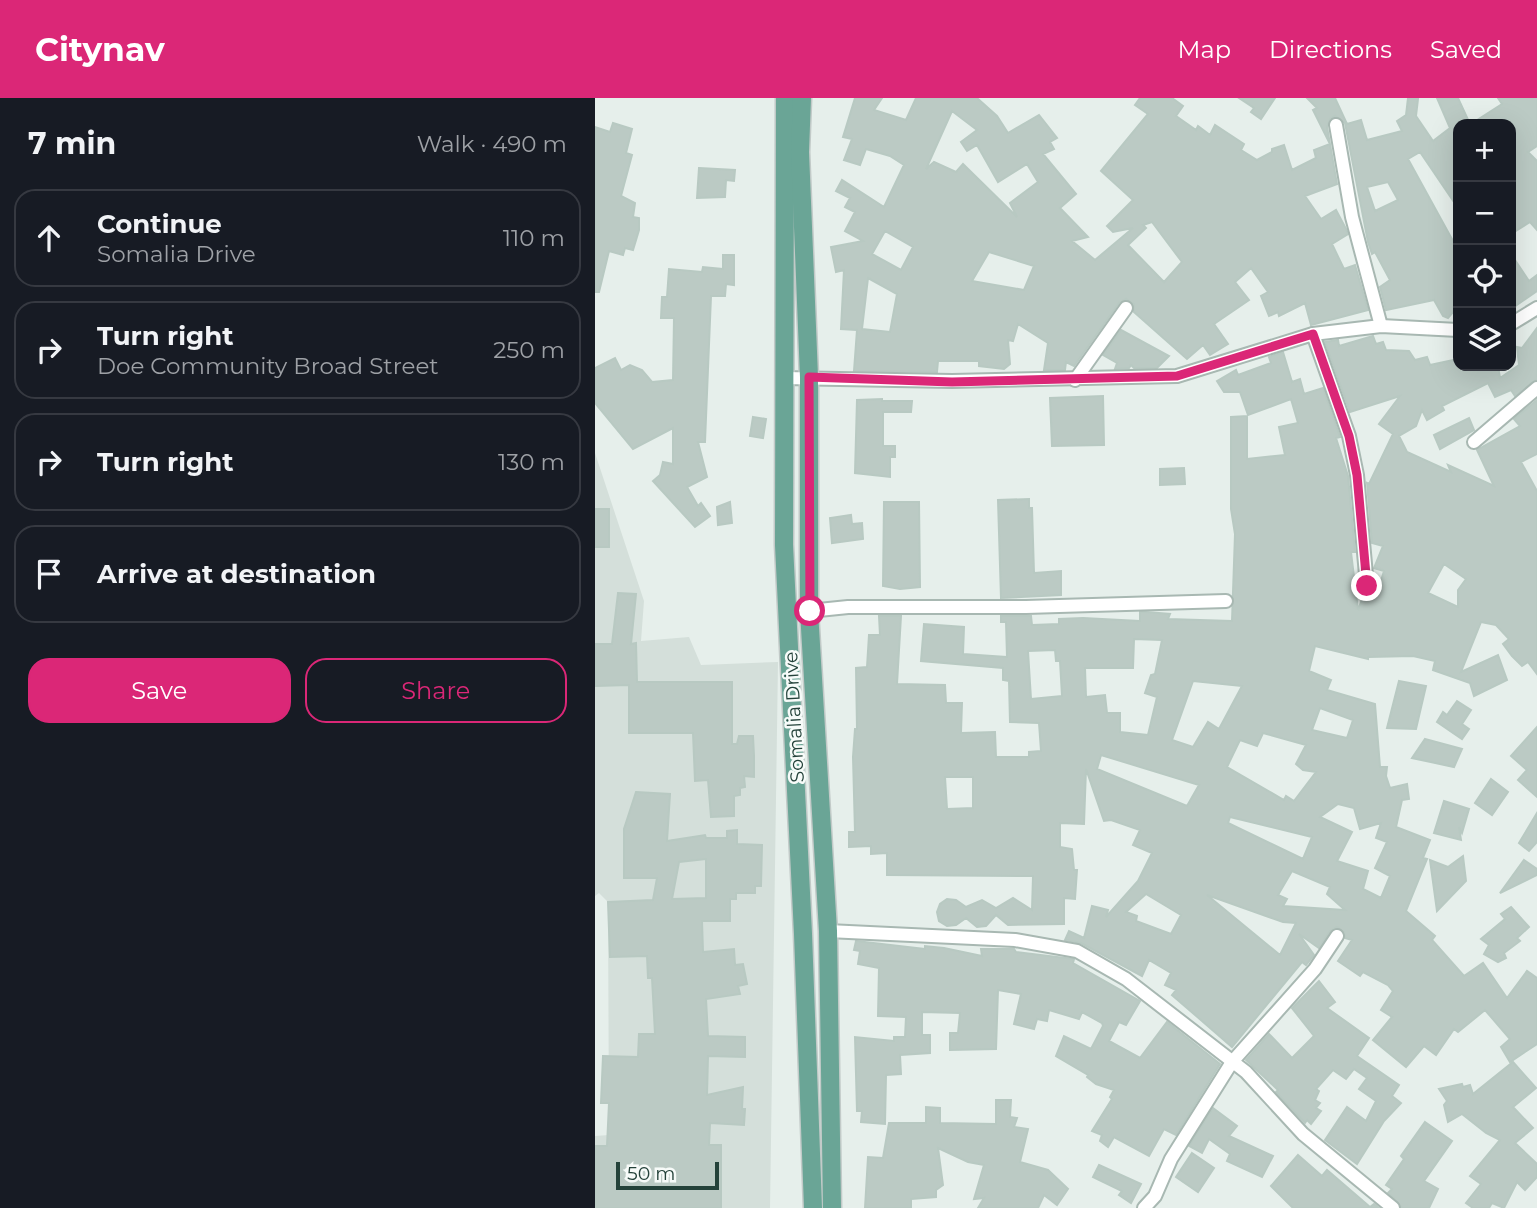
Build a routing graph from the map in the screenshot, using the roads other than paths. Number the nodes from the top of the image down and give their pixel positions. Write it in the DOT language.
graph roads {
  1 [pos="785,98"];
  2 [pos="802,98"];
  3 [pos="1336,125"];
  4 [pos="1126,308"];
  5 [pos="1532,312"];
  6 [pos="1516,321"];
  7 [pos="1381,326"];
  8 [pos="1537,326"];
  9 [pos="1453,330"];
  10 [pos="1313,334"];
  11 [pos="809,377"];
  12 [pos="783,378"];
  13 [pos="1075,380"];
  14 [pos="1537,388"];
  15 [pos="1474,442"];
  16 [pos="1367,586"];
  17 [pos="1226,601"];
  18 [pos="810,611"];
  19 [pos="826,906"];
  20 [pos="802,909"];
  21 [pos="828,931"];
  22 [pos="1337,936"];
  23 [pos="1233,1062"];
  24 [pos="831,1172"];
  25 [pos="811,1173"];
  26 [pos="813,1208"];
  27 [pos="832,1208"];
  28 [pos="1144,1208"];
  29 [pos="1393,1208"];
  1 -- 12 [label="main road, Somalia Drive"];
  2 -- 11 [label="main road, Somalia Drive"];
  3 -- 7 [label="street"];
  4 -- 13 [label="street"];
  5 -- 6 [label="street"];
  5 -- 8 [label="street"];
  7 -- 9 [label="street"];
  7 -- 10 [label="street"];
  10 -- 13 [label="street"];
  10 -- 16 [label="street"];
  11 -- 12 [label="street"];
  11 -- 13 [label="street"];
  11 -- 18 [label="main road, Somalia Drive"];
  12 -- 20 [label="main road, Somalia Drive"];
  14 -- 15 [label="street"];
  17 -- 18 [label="street"];
  18 -- 19 [label="main road, Somalia Drive"];
  19 -- 20 [label="main road"];
  19 -- 21 [label="main road, Somalia Drive"];
  20 -- 25 [label="main road, Somalia Drive"];
  21 -- 23 [label="street"];
  21 -- 24 [label="main road, Somalia Drive"];
  22 -- 23 [label="street"];
  23 -- 28 [label="street"];
  23 -- 29 [label="street"];
  24 -- 25 [label="main road"];
  24 -- 27 [label="main road, Somalia Drive"];
  25 -- 26 [label="main road, Somalia Drive"];
}
